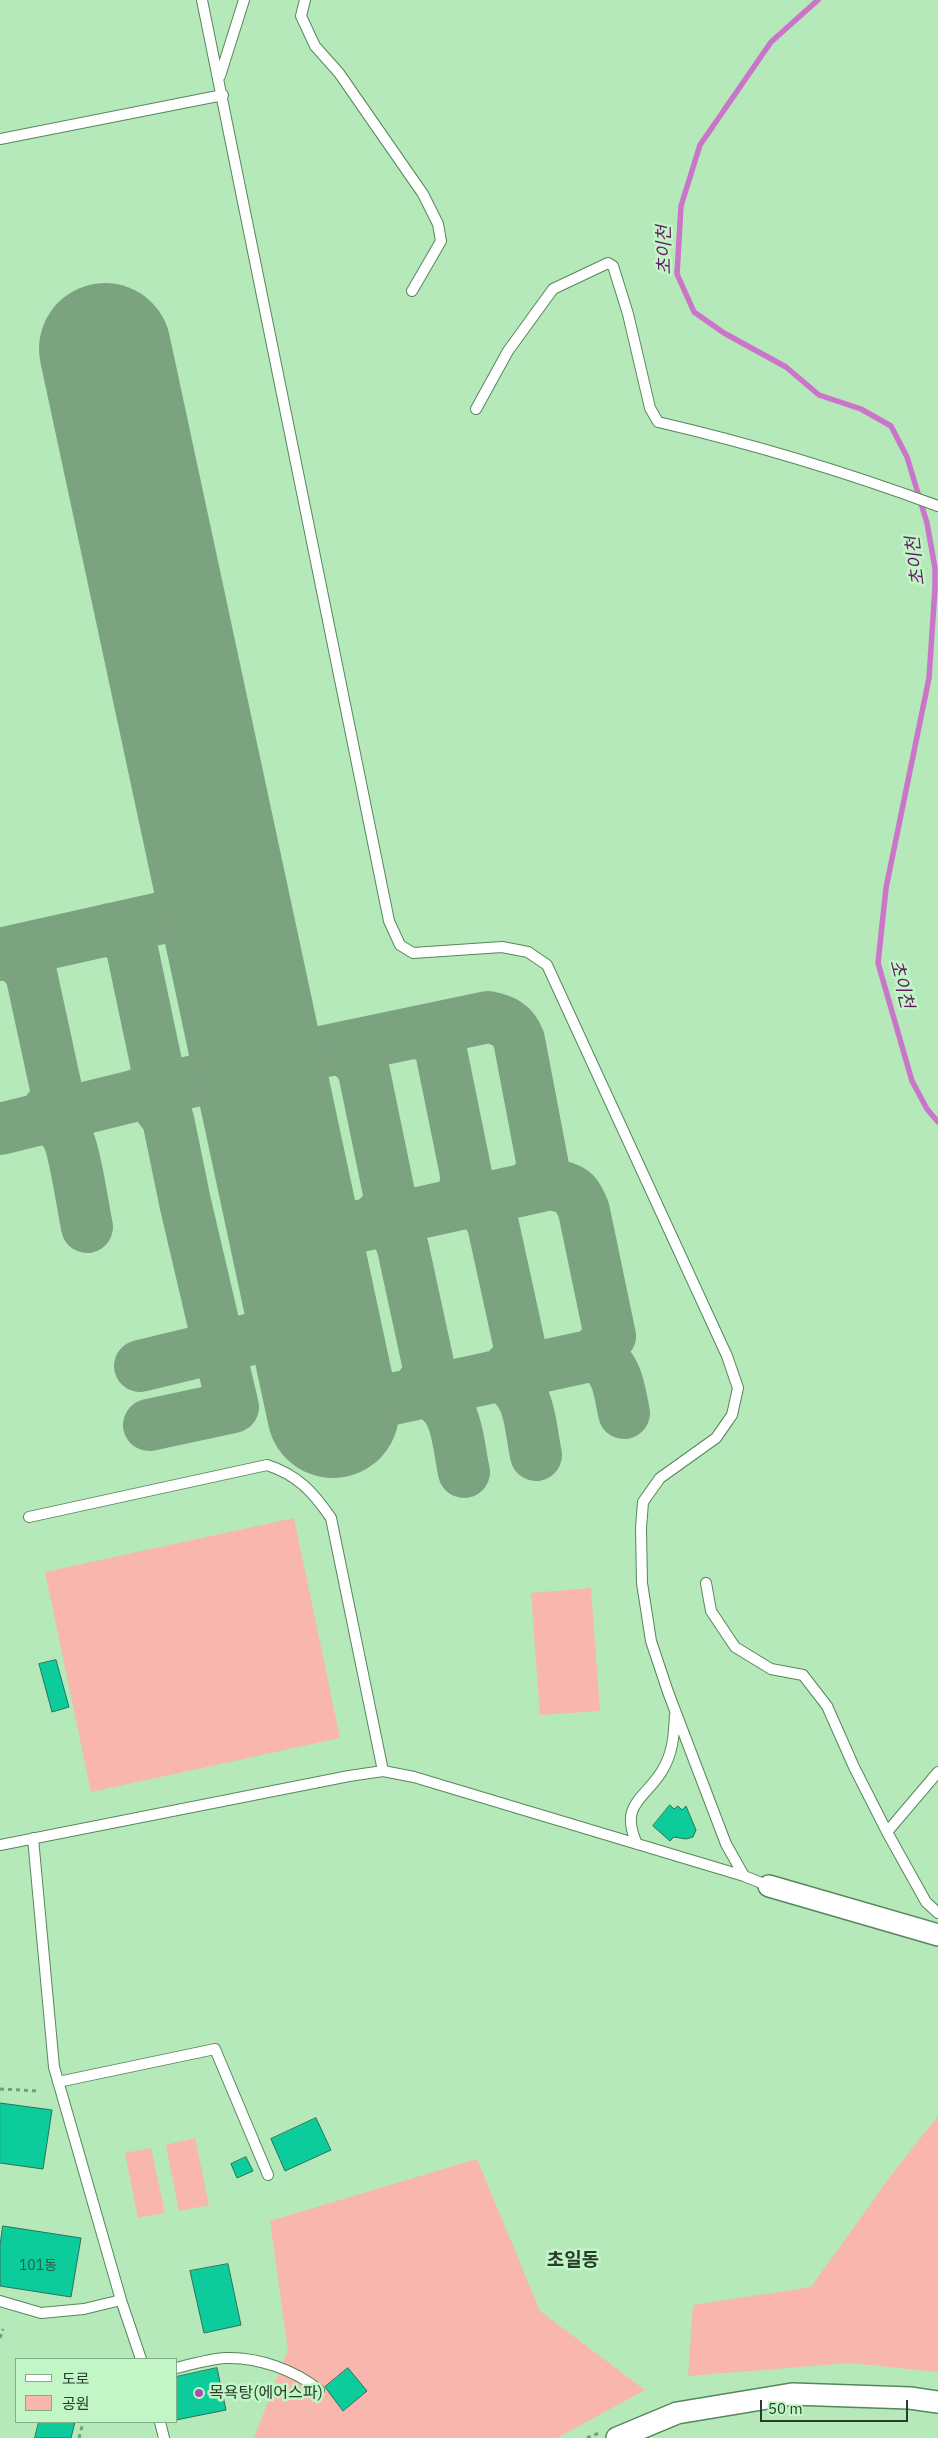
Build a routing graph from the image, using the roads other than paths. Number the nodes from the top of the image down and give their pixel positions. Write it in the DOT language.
graph roads {
  1 [pos="202,0"];
  2 [pos="244,0"];
  3 [pos="306,0"];
  4 [pos="219,77"];
  5 [pos="223,95"];
  6 [pos="0,140"];
  7 [pos="412,290"];
  8 [pos="476,409"];
  9 [pos="936,505"];
  10 [pos="29,1517"];
  11 [pos="706,1583"];
  12 [pos="675,1709"];
  13 [pos="383,1771"];
  14 [pos="938,1772"];
  15 [pos="887,1832"];
  16 [pos="33,1838"];
  17 [pos="637,1844"];
  18 [pos="0,1845"];
  19 [pos="744,1876"];
  20 [pos="769,1886"];
  21 [pos="938,1913"];
  22 [pos="938,1934"];
  23 [pos="58,2082"];
  24 [pos="268,2175"];
  25 [pos="121,2300"];
  26 [pos="0,2301"];
  27 [pos="142,2358"];
  28 [pos="178,2368"];
  29 [pos="319,2390"];
  30 [pos="938,2402"];
  31 [pos="160,2423"];
  32 [pos="164,2438"];
  33 [pos="618,2438"];
  1 -- 4 [label="lane"];
  2 -- 4 [label="lane"];
  3 -- 7 [label="lane"];
  4 -- 5 [label="lane"];
  5 -- 6 [label="lane"];
  5 -- 12 [label="lane"];
  8 -- 9 [label="lane"];
  10 -- 13 [label="lane"];
  11 -- 15 [label="lane"];
  12 -- 17 [label="lane"];
  12 -- 19 [label="lane"];
  13 -- 16 [label="lane"];
  13 -- 17 [label="lane"];
  14 -- 15 [label="lane"];
  15 -- 21 [label="lane"];
  16 -- 18 [label="lane"];
  16 -- 23 [label="lane"];
  17 -- 19 [label="lane"];
  19 -- 20 [label="lane"];
  20 -- 22 [label="street"];
  23 -- 24 [label="lane"];
  23 -- 25 [label="lane"];
  25 -- 26 [label="lane"];
  25 -- 27 [label="lane"];
  28 -- 29 [label="lane"];
  30 -- 33 [label="street"];
  31 -- 32 [label="lane"];
}
